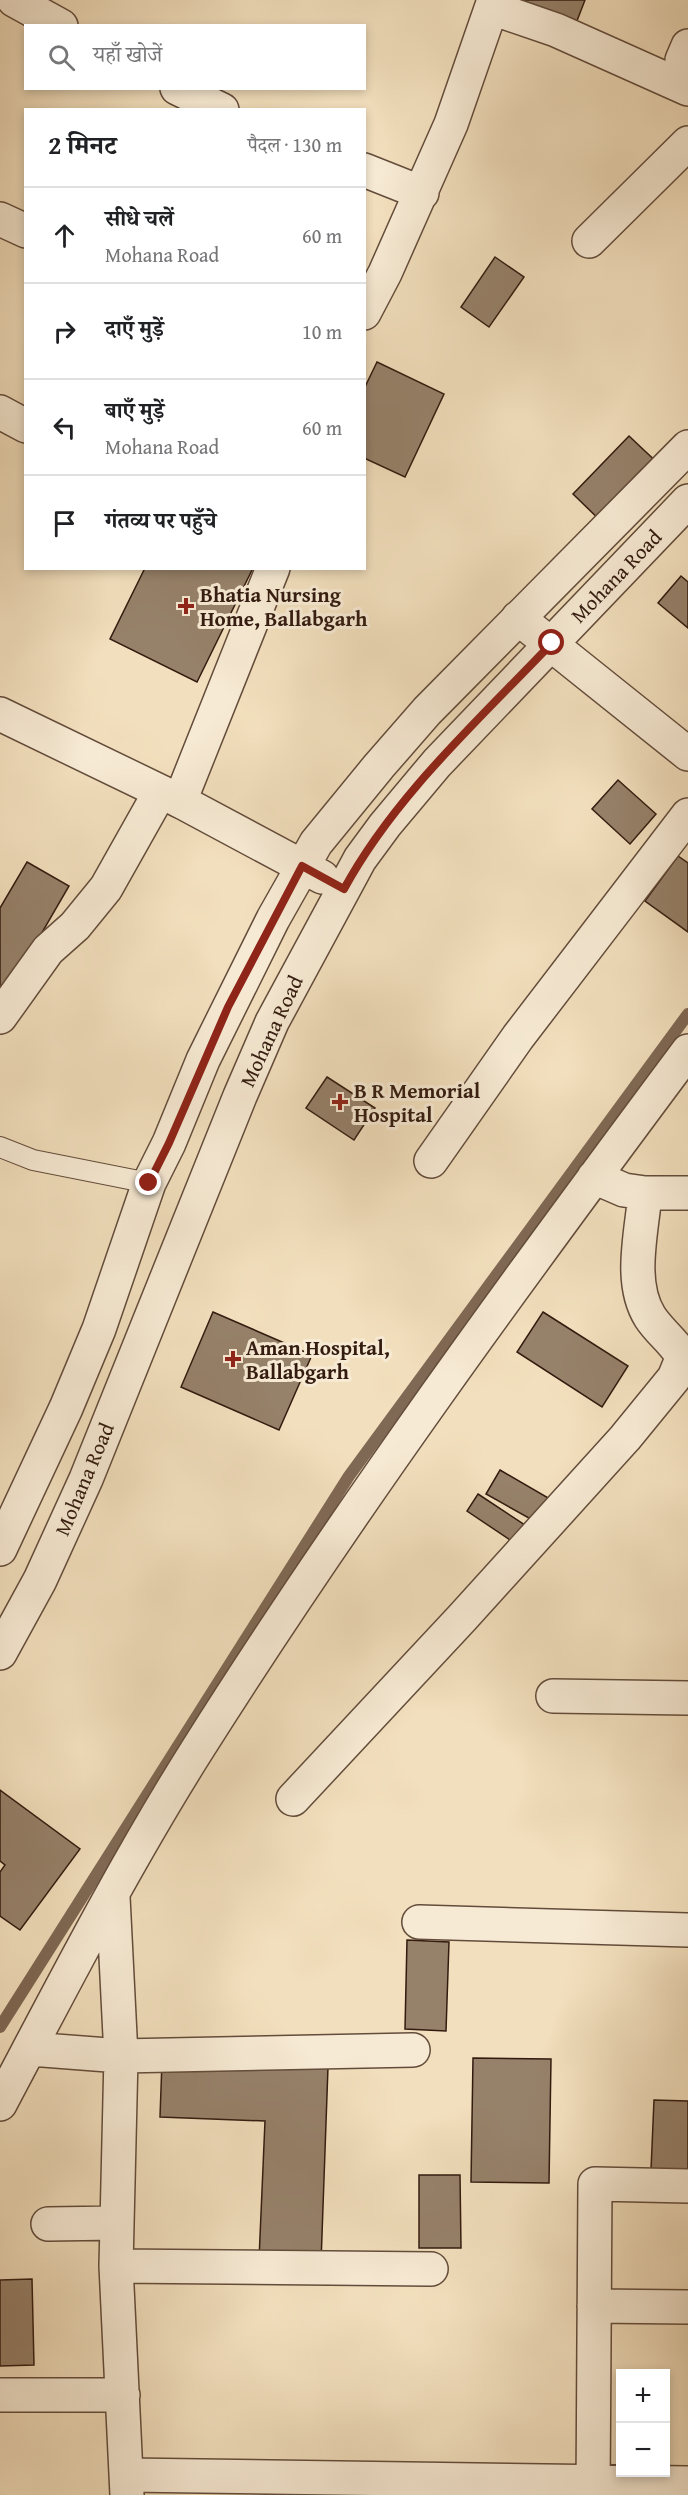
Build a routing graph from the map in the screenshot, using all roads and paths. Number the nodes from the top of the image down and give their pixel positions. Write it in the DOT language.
graph roads {
  1 [pos="14,0"];
  2 [pos="493,4"];
  3 [pos="57,24"];
  4 [pos="688,46"];
  5 [pos="688,80"];
  6 [pos="688,89"];
  7 [pos="181,90"];
  8 [pos="218,108"];
  9 [pos="688,143"];
  10 [pos="366,171"];
  11 [pos="422,193"];
  12 [pos="0,219"];
  13 [pos="24,230"];
  14 [pos="589,241"];
  15 [pos="366,309"];
  16 [pos="0,412"];
  17 [pos="24,425"];
  18 [pos="688,447"];
  19 [pos="688,501"];
  20 [pos="272,570"];
  21 [pos="518,618"];
  22 [pos="552,643"];
  23 [pos="0,714"];
  24 [pos="688,754"];
  25 [pos="170,796"];
  26 [pos="688,816"];
  27 [pos="302,866"];
  28 [pos="344,889"];
  29 [pos="0,1017"];
  30 [pos="688,1052"];
  31 [pos="0,1147"];
  32 [pos="431,1161"];
  33 [pos="594,1177"];
  34 [pos="149,1183"];
  35 [pos="645,1193"];
  36 [pos="688,1193"];
  37 [pos="0,1549"];
  38 [pos="0,1653"];
  39 [pos="553,1696"];
  40 [pos="688,1698"];
  41 [pos="293,1798"];
  42 [pos="113,1897"];
  43 [pos="419,1922"];
  44 [pos="688,1930"];
  45 [pos="30,2049"];
  46 [pos="413,2050"];
  47 [pos="121,2056"];
  48 [pos="0,2104"];
  49 [pos="688,2186"];
  50 [pos="117,2223"];
  51 [pos="48,2224"];
  52 [pos="116,2266"];
  53 [pos="431,2269"];
  54 [pos="594,2306"];
  55 [pos="688,2307"];
  56 [pos="0,2395"];
  57 [pos="123,2395"];
  58 [pos="688,2483"];
  59 [pos="127,2485"];
  60 [pos="593,2488"];
  1 -- 3 [label="street"];
  2 -- 6 [label="street"];
  2 -- 11 [label="street"];
  4 -- 5 [label="street"];
  7 -- 8 [label="street"];
  9 -- 14 [label="street"];
  10 -- 11 [label="street"];
  11 -- 15 [label="street"];
  12 -- 13 [label="street"];
  16 -- 17 [label="street"];
  18 -- 21 [label="street, Mohana Road"];
  19 -- 22 [label="street, Mohana Road"];
  20 -- 25 [label="street"];
  21 -- 22 [label="street"];
  21 -- 27 [label="street, Mohana Road"];
  22 -- 24 [label="street"];
  22 -- 28 [label="street, Mohana Road"];
  23 -- 25 [label="street"];
  25 -- 27 [label="street"];
  25 -- 29 [label="street"];
  26 -- 32 [label="street"];
  27 -- 28 [label="street"];
  27 -- 34 [label="street, Mohana Road"];
  28 -- 38 [label="street, Mohana Road"];
  30 -- 33 [label="street"];
  31 -- 34 [label="lane"];
  33 -- 35 [label="street"];
  33 -- 42 [label="street"];
  34 -- 37 [label="street, Mohana Road"];
  35 -- 36 [label="street"];
  35 -- 41 [label="street"];
  39 -- 40 [label="street"];
  42 -- 45 [label="street"];
  42 -- 47 [label="street"];
  43 -- 44 [label="street"];
  45 -- 47 [label="street"];
  45 -- 48 [label="street"];
  46 -- 47 [label="street"];
  47 -- 50 [label="street"];
  49 -- 54 [label="street"];
  50 -- 51 [label="street"];
  50 -- 52 [label="street"];
  52 -- 53 [label="street"];
  52 -- 57 [label="street"];
  54 -- 55 [label="street"];
  54 -- 60 [label="street"];
  56 -- 57 [label="street"];
  57 -- 59 [label="street"];
  58 -- 60 [label="street"];
  59 -- 60 [label="street"];
}
